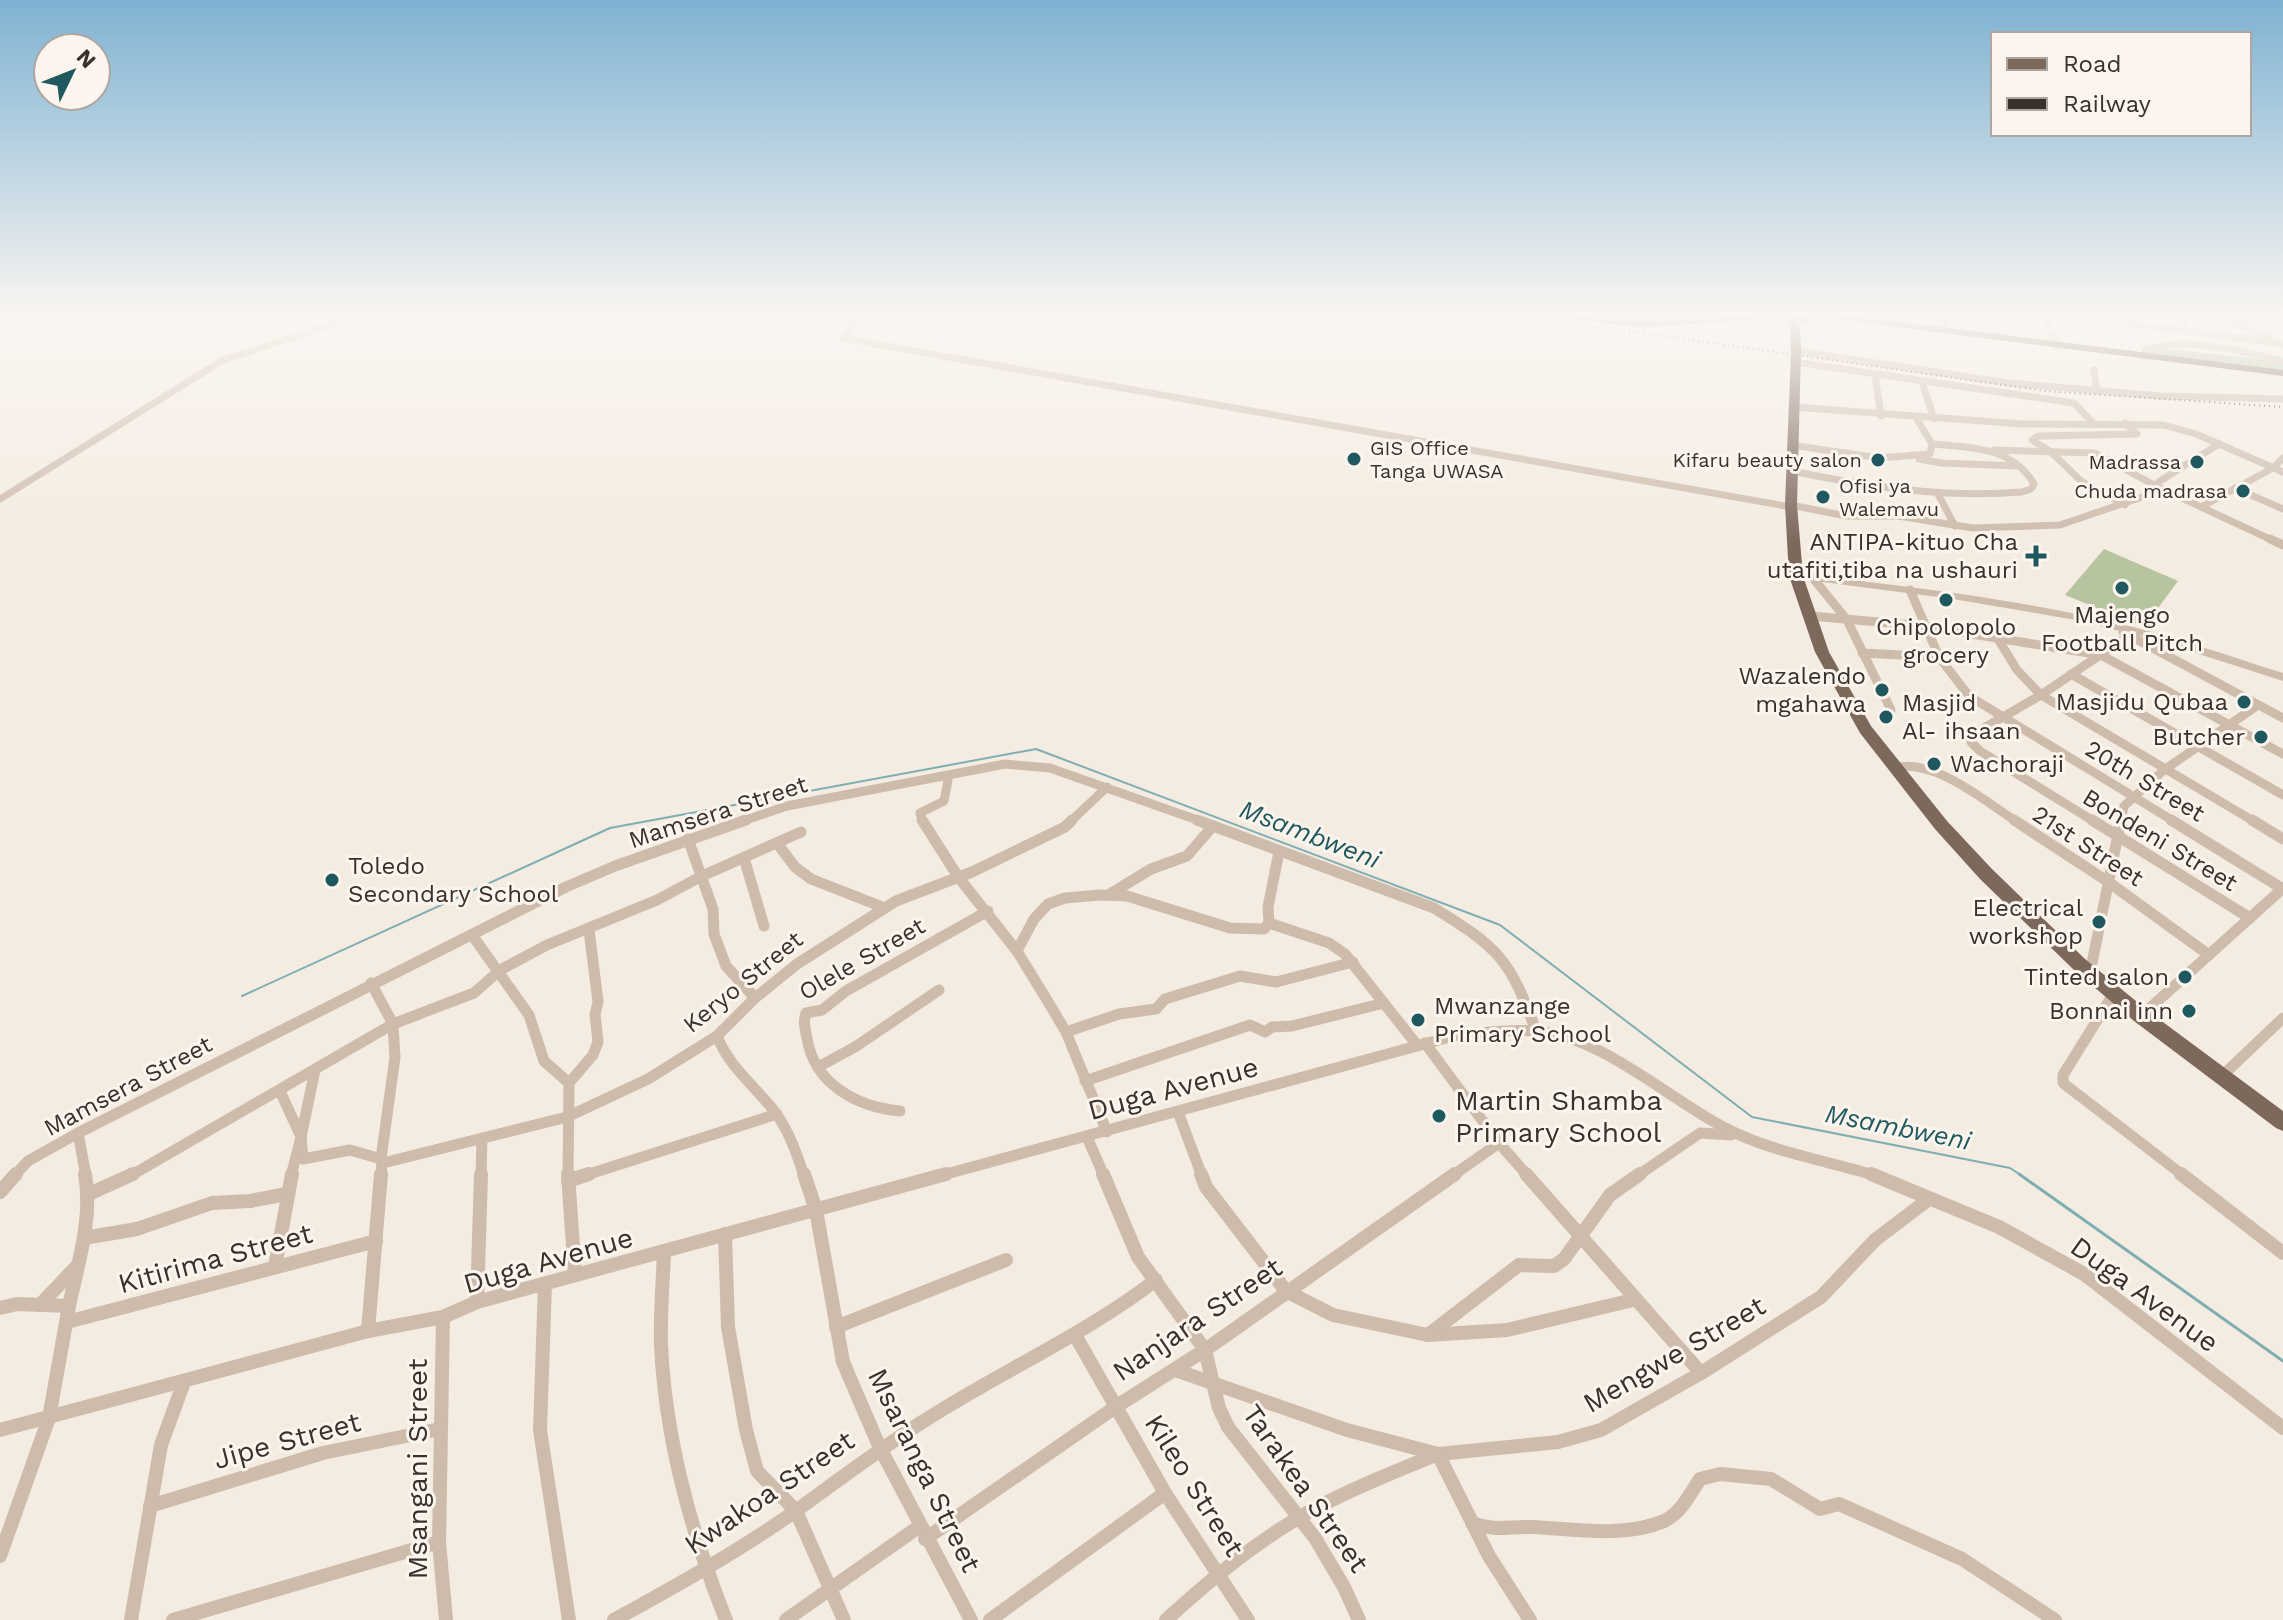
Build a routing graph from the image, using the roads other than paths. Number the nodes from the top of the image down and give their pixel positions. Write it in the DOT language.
graph roads {
  1 [pos="172,392"];
  2 [pos="1135,392"];
  3 [pos="1794,392"];
  4 [pos="1877,392"];
  5 [pos="1925,392"];
  6 [pos="1991,392"];
  7 [pos="2105,392"];
  8 [pos="2283,399"];
  9 [pos="1793,407"];
  10 [pos="1881,416"];
  11 [pos="1917,419"];
  12 [pos="1934,419"];
  13 [pos="2125,423"];
  14 [pos="2094,424"];
  15 [pos="1932,444"];
  16 [pos="2219,444"];
  17 [pos="1791,445"];
  18 [pos="1980,449"];
  19 [pos="2051,452"];
  20 [pos="1917,458"];
  21 [pos="2283,458"];
  22 [pos="2022,466"];
  23 [pos="2273,468"];
  24 [pos="1792,471"];
  25 [pos="2283,472"];
  26 [pos="2156,486"];
  27 [pos="2235,488"];
  28 [pos="1938,494"];
  29 [pos="0,499"];
  30 [pos="2125,505"];
  31 [pos="1791,506"];
  32 [pos="2201,507"];
  33 [pos="2283,509"];
  34 [pos="1955,526"];
  35 [pos="2283,545"];
  36 [pos="1805,577"];
  37 [pos="1910,590"];
  38 [pos="1811,616"];
  39 [pos="1847,620"];
  40 [pos="2111,625"];
  41 [pos="1923,626"];
  42 [pos="2128,636"];
  43 [pos="1998,639"];
  44 [pos="1862,653"];
  45 [pos="2101,655"];
  46 [pos="1939,657"];
  47 [pos="2071,674"];
  48 [pos="2283,677"];
  49 [pos="2041,695"];
  50 [pos="2258,705"];
  51 [pos="1891,710"];
  52 [pos="2001,716"];
  53 [pos="2283,718"];
  54 [pos="2228,724"];
  55 [pos="2197,746"];
  56 [pos="2283,754"];
  57 [pos="1895,768"];
  58 [pos="2164,770"];
  59 [pos="949,775"];
  60 [pos="1107,787"];
  61 [pos="2283,795"];
  62 [pos="2132,796"];
  63 [pos="1212,827"];
  64 [pos="801,832"];
  65 [pos="2116,838"];
  66 [pos="688,839"];
  67 [pos="2283,839"];
  68 [pos="777,843"];
  69 [pos="1279,852"];
  70 [pos="744,858"];
  71 [pos="702,876"];
  72 [pos="959,878"];
  73 [pos="2107,881"];
  74 [pos="2283,888"];
  75 [pos="1110,894"];
  76 [pos="885,908"];
  77 [pos="988,911"];
  78 [pos="2250,918"];
  79 [pos="1269,923"];
  80 [pos="764,926"];
  81 [pos="589,930"];
  82 [pos="472,935"];
  83 [pos="1017,951"];
  84 [pos="2209,955"];
  85 [pos="1353,962"];
  86 [pos="500,970"];
  87 [pos="2090,973"];
  88 [pos="371,983"];
  89 [pos="939,990"];
  90 [pos="2114,993"];
  91 [pos="755,998"];
  92 [pos="1384,1003"];
  93 [pos="2141,1016"];
  94 [pos="2283,1018"];
  95 [pos="393,1024"];
  96 [pos="1536,1031"];
  97 [pos="1066,1032"];
  98 [pos="717,1036"];
  99 [pos="1421,1044"];
  100 [pos="818,1067"];
  101 [pos="315,1070"];
  102 [pos="2221,1077"];
  103 [pos="1085,1081"];
  104 [pos="569,1083"];
  105 [pos="280,1091"];
  106 [pos="900,1111"];
  107 [pos="1178,1112"];
  108 [pos="777,1114"];
  109 [pos="567,1117"];
  110 [pos="2283,1122"];
  111 [pos="1107,1132"];
  112 [pos="78,1133"];
  113 [pos="301,1137"];
  114 [pos="1087,1137"];
  115 [pos="1745,1137"];
  116 [pos="482,1138"];
  117 [pos="1499,1143"];
  118 [pos="382,1161"];
  119 [pos="568,1181"];
  120 [pos="2,1185"];
  121 [pos="89,1194"];
  122 [pos="287,1194"];
  123 [pos="1929,1199"];
  124 [pos="816,1210"];
  125 [pos="725,1234"];
  126 [pos="1581,1237"];
  127 [pos="84,1238"];
  128 [pos="376,1241"];
  129 [pos="664,1251"];
  130 [pos="2283,1253"];
  131 [pos="1006,1260"];
  132 [pos="79,1264"];
  133 [pos="275,1267"];
  134 [pos="575,1275"];
  135 [pos="1156,1280"];
  136 [pos="545,1284"];
  137 [pos="1286,1291"];
  138 [pos="1633,1300"];
  139 [pos="477,1302"];
  140 [pos="40,1305"];
  141 [pos="69,1306"];
  142 [pos="0,1308"];
  143 [pos="443,1317"];
  144 [pos="67,1322"];
  145 [pos="836,1327"];
  146 [pos="368,1331"];
  147 [pos="1075,1335"];
  148 [pos="1428,1335"];
  149 [pos="1205,1350"];
  150 [pos="1175,1370"];
  151 [pos="1701,1373"];
  152 [pos="184,1382"];
  153 [pos="1214,1384"];
  154 [pos="1117,1406"];
  155 [pos="49,1418"];
  156 [pos="2283,1428"];
  157 [pos="440,1429"];
  158 [pos="0,1430"];
  159 [pos="880,1448"];
  160 [pos="1438,1454"];
  161 [pos="1165,1493"];
  162 [pos="150,1506"];
  163 [pos="796,1511"];
  164 [pos="1299,1517"];
  165 [pos="1472,1523"];
  166 [pos="923,1532"];
  167 [pos="439,1542"];
  168 [pos="0,1556"];
  169 [pos="705,1570"];
  170 [pos="1218,1572"];
  171 [pos="831,1589"];
  172 [pos="131,1620"];
  173 [pos="173,1620"];
  174 [pos="446,1620"];
  175 [pos="569,1620"];
  176 [pos="614,1620"];
  177 [pos="726,1620"];
  178 [pos="786,1620"];
  179 [pos="844,1620"];
  180 [pos="971,1620"];
  181 [pos="990,1620"];
  182 [pos="1166,1620"];
  183 [pos="1248,1620"];
  184 [pos="1359,1620"];
  185 [pos="1530,1620"];
  186 [pos="2055,1620"];
  1 -- 29 [label="street"];
  2 -- 31 [label="street"];
  3 -- 9 [label="main road"];
  4 -- 10 [label="street"];
  5 -- 12 [label="street"];
  6 -- 14 [label="street"];
  7 -- 8 [label="street"];
  9 -- 10 [label="street"];
  9 -- 17 [label="main road"];
  10 -- 11 [label="street"];
  11 -- 12 [label="street"];
  11 -- 15 [label="street"];
  12 -- 14 [label="street"];
  13 -- 14 [label="street"];
  13 -- 16 [label="street"];
  13 -- 19 [label="street"];
  15 -- 18 [label="street"];
  15 -- 20 [label="street"];
  16 -- 23 [label="street"];
  16 -- 26 [label="street"];
  17 -- 20 [label="street"];
  17 -- 24 [label="main road"];
  18 -- 19 [label="street"];
  18 -- 22 [label="street"];
  19 -- 26 [label="street"];
  19 -- 30 [label="street"];
  20 -- 22 [label="street"];
  21 -- 23 [label="street"];
  22 -- 28 [label="street"];
  23 -- 25 [label="street"];
  23 -- 27 [label="street"];
  24 -- 28 [label="street"];
  24 -- 31 [label="main road"];
  26 -- 30 [label="street"];
  26 -- 32 [label="street"];
  27 -- 32 [label="street"];
  27 -- 33 [label="street"];
  28 -- 34 [label="street"];
  30 -- 34 [label="street"];
  31 -- 34 [label="street"];
  31 -- 36 [label="main road"];
  32 -- 35 [label="street"];
  36 -- 37 [label="street"];
  36 -- 38 [label="main road"];
  36 -- 39 [label="street"];
  37 -- 40 [label="street"];
  37 -- 41 [label="street, 20th Street"];
  38 -- 39 [label="street"];
  38 -- 57 [label="main road"];
  39 -- 41 [label="street"];
  39 -- 44 [label="street"];
  40 -- 42 [label="street"];
  40 -- 48 [label="street"];
  41 -- 43 [label="street"];
  41 -- 46 [label="street, 20th Street"];
  42 -- 45 [label="street, Bondeni Street"];
  42 -- 50 [label="street"];
  43 -- 45 [label="street"];
  43 -- 49 [label="street"];
  44 -- 46 [label="street"];
  44 -- 51 [label="street"];
  45 -- 47 [label="street, Bondeni Street"];
  45 -- 54 [label="street"];
  46 -- 52 [label="street, 20th Street"];
  47 -- 49 [label="street, Bondeni Street"];
  47 -- 55 [label="street"];
  49 -- 52 [label="street, Bondeni Street"];
  49 -- 58 [label="street"];
  50 -- 53 [label="street"];
  50 -- 54 [label="street"];
  52 -- 62 [label="street, 20th Street"];
  52 -- 65 [label="street, Bondeni Street"];
  54 -- 55 [label="street"];
  54 -- 56 [label="street"];
  55 -- 58 [label="street"];
  55 -- 61 [label="street"];
  57 -- 73 [label="street, 21st Street"];
  57 -- 87 [label="main road"];
  58 -- 62 [label="street"];
  58 -- 67 [label="street"];
  59 -- 60 [label="street, Mamsera Street"];
  59 -- 66 [label="street, Mamsera Street"];
  59 -- 72 [label="street"];
  60 -- 63 [label="street, Mamsera Street"];
  60 -- 72 [label="street, Keryo Street"];
  62 -- 65 [label="street"];
  62 -- 74 [label="street, 20th Street"];
  63 -- 69 [label="street, Mamsera Street"];
  63 -- 75 [label="street"];
  64 -- 68 [label="street"];
  65 -- 73 [label="street"];
  65 -- 78 [label="street, Bondeni Street"];
  66 -- 71 [label="street"];
  66 -- 82 [label="street, Mamsera Street"];
  68 -- 70 [label="street"];
  68 -- 76 [label="street"];
  69 -- 79 [label="street"];
  69 -- 96 [label="street, Mamsera Street"];
  70 -- 71 [label="street"];
  70 -- 80 [label="street"];
  71 -- 81 [label="street"];
  71 -- 91 [label="street"];
  72 -- 76 [label="street, Keryo Street"];
  72 -- 77 [label="street"];
  73 -- 84 [label="street, 21st Street"];
  73 -- 87 [label="street"];
  74 -- 78 [label="street"];
  75 -- 79 [label="street"];
  75 -- 83 [label="street"];
  76 -- 91 [label="street, Keryo Street"];
  77 -- 83 [label="street"];
  77 -- 100 [label="street, Olele Street"];
  78 -- 84 [label="street"];
  79 -- 85 [label="street"];
  81 -- 86 [label="street"];
  81 -- 104 [label="street"];
  82 -- 86 [label="street"];
  82 -- 88 [label="street, Mamsera Street"];
  83 -- 97 [label="street"];
  84 -- 93 [label="street"];
  85 -- 92 [label="street"];
  85 -- 97 [label="street"];
  86 -- 95 [label="street"];
  86 -- 104 [label="street"];
  87 -- 90 [label="main road"];
  88 -- 95 [label="street"];
  88 -- 112 [label="street, Mamsera Street"];
  89 -- 100 [label="street"];
  90 -- 93 [label="main road"];
  90 -- 130 [label="street"];
  91 -- 98 [label="street, Keryo Street"];
  92 -- 99 [label="street"];
  92 -- 103 [label="street"];
  93 -- 102 [label="main road"];
  94 -- 102 [label="street"];
  95 -- 101 [label="street"];
  95 -- 118 [label="street"];
  96 -- 99 [label="street, Duga Avenue"];
  96 -- 115 [label="street, Duga Avenue"];
  97 -- 103 [label="street"];
  98 -- 108 [label="street, Msaranga Street"];
  98 -- 109 [label="street, Keryo Street"];
  99 -- 107 [label="street, Duga Avenue"];
  99 -- 117 [label="street"];
  100 -- 106 [label="street"];
  101 -- 105 [label="street"];
  101 -- 113 [label="street"];
  102 -- 110 [label="main road"];
  103 -- 111 [label="street"];
  104 -- 109 [label="street"];
  105 -- 113 [label="street"];
  105 -- 121 [label="street"];
  107 -- 111 [label="street, Duga Avenue"];
  107 -- 137 [label="street"];
  108 -- 119 [label="street"];
  108 -- 124 [label="street, Msaranga Street"];
  109 -- 116 [label="street, Keryo Street"];
  109 -- 119 [label="street"];
  111 -- 114 [label="street, Duga Avenue"];
  112 -- 120 [label="street, Mamsera Street"];
  112 -- 121 [label="street"];
  113 -- 118 [label="street, Keryo Street"];
  113 -- 122 [label="street"];
  114 -- 124 [label="street, Duga Avenue"];
  114 -- 135 [label="street"];
  115 -- 123 [label="street, Duga Avenue"];
  115 -- 126 [label="street"];
  116 -- 118 [label="street, Keryo Street"];
  116 -- 139 [label="street"];
  117 -- 126 [label="street"];
  117 -- 137 [label="street, Nanjara Street"];
  118 -- 128 [label="street"];
  119 -- 134 [label="street"];
  121 -- 127 [label="street"];
  122 -- 127 [label="street"];
  122 -- 133 [label="street"];
  123 -- 151 [label="street, Mengwe Street"];
  123 -- 156 [label="street, Duga Avenue"];
  124 -- 125 [label="street, Duga Avenue"];
  124 -- 145 [label="street, Msaranga Street"];
  125 -- 129 [label="street, Duga Avenue"];
  125 -- 163 [label="street"];
  126 -- 138 [label="street"];
  126 -- 148 [label="street"];
  127 -- 132 [label="street"];
  128 -- 133 [label="street, Kitirima Street"];
  128 -- 146 [label="street"];
  129 -- 134 [label="street, Duga Avenue"];
  129 -- 169 [label="street"];
  131 -- 145 [label="street"];
  132 -- 140 [label="street"];
  132 -- 141 [label="street"];
  133 -- 144 [label="street, Kitirima Street"];
  134 -- 136 [label="street, Duga Avenue"];
  135 -- 147 [label="street, Kwakoa Street"];
  135 -- 149 [label="street"];
  136 -- 139 [label="street, Duga Avenue"];
  136 -- 175 [label="street"];
  137 -- 148 [label="street"];
  137 -- 149 [label="street, Nanjara Street"];
  138 -- 148 [label="street"];
  138 -- 151 [label="street"];
  139 -- 143 [label="street, Duga Avenue"];
  140 -- 141 [label="street"];
  140 -- 142 [label="street"];
  141 -- 144 [label="street"];
  143 -- 146 [label="street, Duga Avenue"];
  143 -- 157 [label="street, Msangani Street"];
  144 -- 155 [label="street"];
  145 -- 159 [label="street, Msaranga Street"];
  146 -- 152 [label="street, Duga Avenue"];
  147 -- 154 [label="street, Kileo Street"];
  147 -- 159 [label="street, Kwakoa Street"];
  149 -- 150 [label="street, Nanjara Street"];
  149 -- 153 [label="street, Tarakea Street"];
  150 -- 153 [label="street, Mengwe Street"];
  150 -- 154 [label="street, Nanjara Street"];
  151 -- 160 [label="street, Mengwe Street"];
  152 -- 155 [label="street, Duga Avenue"];
  152 -- 162 [label="street"];
  153 -- 160 [label="street, Mengwe Street"];
  153 -- 164 [label="street, Tarakea Street"];
  154 -- 161 [label="street, Kileo Street"];
  154 -- 166 [label="street, Nanjara Street"];
  155 -- 158 [label="street, Duga Avenue"];
  155 -- 168 [label="street"];
  157 -- 162 [label="street, Jipe Street"];
  157 -- 167 [label="street, Msangani Street"];
  159 -- 163 [label="street, Kwakoa Street"];
  159 -- 166 [label="street, Msaranga Street"];
  160 -- 164 [label="street"];
  160 -- 165 [label="street"];
  161 -- 170 [label="street, Kileo Street"];
  161 -- 181 [label="street"];
  162 -- 172 [label="street"];
  163 -- 169 [label="street, Kwakoa Street"];
  163 -- 171 [label="street"];
  164 -- 170 [label="street"];
  164 -- 184 [label="street, Tarakea Street"];
  165 -- 185 [label="street"];
  165 -- 186 [label="street"];
  166 -- 171 [label="street, Nanjara Street"];
  166 -- 180 [label="street, Msaranga Street"];
  167 -- 173 [label="street"];
  167 -- 174 [label="street, Msangani Street"];
  169 -- 176 [label="street, Kwakoa Street"];
  169 -- 177 [label="street"];
  170 -- 182 [label="street"];
  170 -- 183 [label="street, Kileo Street"];
  171 -- 178 [label="street, Nanjara Street"];
  171 -- 179 [label="street"];
}
